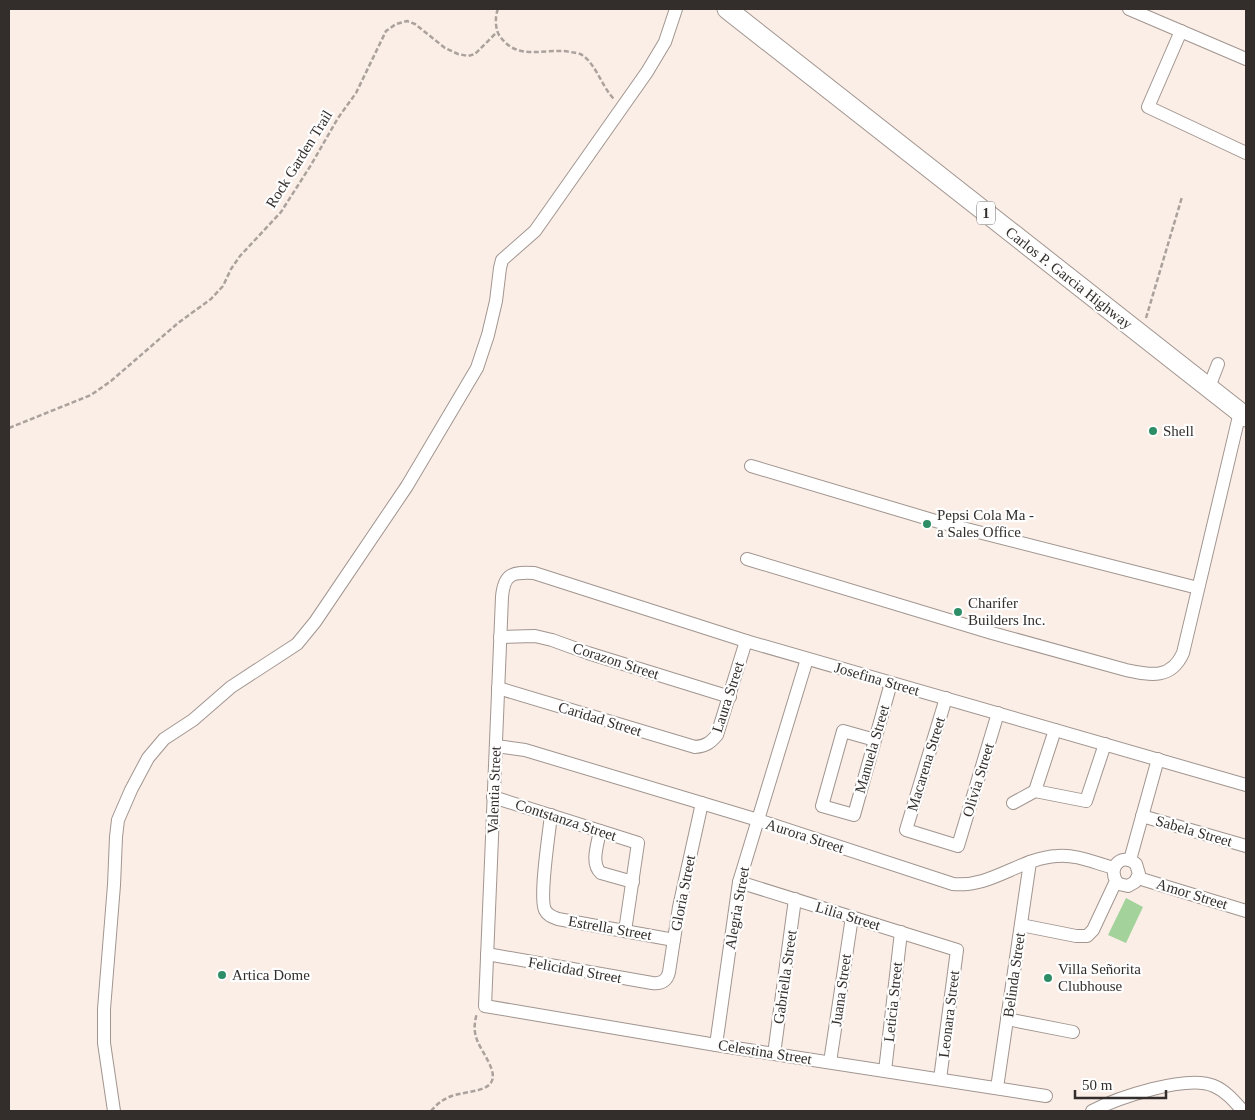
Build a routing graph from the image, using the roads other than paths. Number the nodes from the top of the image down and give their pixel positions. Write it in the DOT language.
graph roads {
  1 [pos="676,9"];
  2 [pos="727,9"];
  3 [pos="1129,9"];
  4 [pos="1181,31"];
  5 [pos="1246,59"];
  6 [pos="1246,153"];
  7 [pos="1218,364"];
  8 [pos="1209,387"];
  9 [pos="1243,415"];
  10 [pos="751,466"];
  11 [pos="747,559"];
  12 [pos="509,576"];
  13 [pos="1198,588"];
  14 [pos="500,637"];
  15 [pos="746,641"];
  16 [pos="807,659"];
  17 [pos="891,683"];
  18 [pos="498,688"];
  19 [pos="730,697"];
  20 [pos="946,698"];
  21 [pos="998,713"];
  22 [pos="1055,730"];
  23 [pos="875,740"];
  24 [pos="1105,744"];
  25 [pos="496,746"];
  26 [pos="703,746"];
  27 [pos="1158,759"];
  28 [pos="1246,785"];
  29 [pos="1035,791"];
  30 [pos="493,797"];
  31 [pos="702,803"];
  32 [pos="1013,803"];
  33 [pos="551,815"];
  34 [pos="1142,816"];
  35 [pos="758,820"];
  36 [pos="600,831"];
  37 [pos="958,846"];
  38 [pos="1246,846"];
  39 [pos="1130,860"];
  40 [pos="1030,862"];
  41 [pos="1115,874"];
  42 [pos="1138,878"];
  43 [pos="633,882"];
  44 [pos="739,882"];
  45 [pos="795,899"];
  46 [pos="1246,911"];
  47 [pos="852,917"];
  48 [pos="1021,925"];
  49 [pos="625,931"];
  50 [pos="901,932"];
  51 [pos="674,940"];
  52 [pos="957,950"];
  53 [pos="487,954"];
  54 [pos="663,982"];
  55 [pos="485,1006"];
  56 [pos="1007,1019"];
  57 [pos="1073,1032"];
  58 [pos="716,1045"];
  59 [pos="774,1054"];
  60 [pos="830,1062"];
  61 [pos="885,1071"];
  62 [pos="940,1079"];
  63 [pos="997,1088"];
  64 [pos="1046,1096"];
  65 [pos="114,1111"];
  66 [pos="1092,1111"];
  67 [pos="1243,1111"];
  1 -- 65 [label="street"];
  2 -- 8 [label="highway, Carlos P. Garcia Highway / 1"];
  3 -- 4 [label="street"];
  4 -- 5 [label="street"];
  4 -- 6 [label="street"];
  7 -- 8 [label="street"];
  8 -- 9 [label="highway, Carlos P. Garcia Highway / 1"];
  9 -- 13 [label="street"];
  10 -- 13 [label="street"];
  11 -- 13 [label="street"];
  12 -- 14 [label="street, Valentia Street"];
  12 -- 15 [label="street, Josefina Street"];
  14 -- 18 [label="street, Valentia Street"];
  14 -- 19 [label="street, Corazon Street"];
  15 -- 16 [label="street, Josefina Street"];
  15 -- 19 [label="street, Laura Street"];
  16 -- 17 [label="street, Josefina Street"];
  16 -- 35 [label="street, Alegria Street"];
  17 -- 20 [label="street, Josefina Street"];
  17 -- 23 [label="street, Manuela Street"];
  18 -- 25 [label="street, Valentia Street"];
  18 -- 26 [label="street, Caridad Street"];
  19 -- 26 [label="street, Laura Street"];
  20 -- 21 [label="street, Josefina Street"];
  20 -- 37 [label="street, Macarena Street"];
  21 -- 22 [label="street, Josefina Street"];
  21 -- 37 [label="street, Olivia Street"];
  22 -- 24 [label="street, Josefina Street"];
  22 -- 29 [label="street"];
  23 -- 23 [label="street, Manuela Street"];
  24 -- 27 [label="street, Josefina Street"];
  24 -- 29 [label="street"];
  25 -- 30 [label="street, Valentia Street"];
  25 -- 31 [label="street, Aurora Street"];
  27 -- 28 [label="street, Josefina Street"];
  27 -- 34 [label="street"];
  29 -- 32 [label="street"];
  30 -- 33 [label="street, Contstanza Street"];
  30 -- 53 [label="street, Valentia Street"];
  31 -- 35 [label="street, Aurora Street"];
  31 -- 51 [label="street, Gloria Street"];
  33 -- 36 [label="street, Contstanza Street"];
  33 -- 49 [label="street, Estrella Street"];
  34 -- 38 [label="street, Sabela Street"];
  34 -- 39 [label="street"];
  35 -- 40 [label="street, Aurora Street"];
  35 -- 44 [label="street, Alegria Street"];
  36 -- 43 [label="street"];
  36 -- 43 [label="street, Contstanza Street"];
  39 -- 41 [label="street"];
  39 -- 42 [label="street"];
  40 -- 41 [label="street, Aurora Street"];
  40 -- 48 [label="street, Belinda Street"];
  41 -- 42 [label="street"];
  41 -- 48 [label="street"];
  42 -- 46 [label="street, Amor Street"];
  43 -- 49 [label="street"];
  44 -- 45 [label="street, Lilia Street"];
  44 -- 58 [label="street, Alegria Street"];
  45 -- 47 [label="street, Lilia Street"];
  45 -- 59 [label="street, Gabriella Street"];
  47 -- 50 [label="street, Lilia Street"];
  47 -- 60 [label="street, Juana Street"];
  48 -- 56 [label="street, Belinda Street"];
  49 -- 51 [label="street, Estrella Street"];
  50 -- 52 [label="street, Lilia Street"];
  50 -- 61 [label="street, Leticia Street"];
  51 -- 54 [label="street, Gloria Street"];
  52 -- 62 [label="street, Leonara Street"];
  53 -- 54 [label="street, Felicidad Street"];
  53 -- 55 [label="street, Valentia Street"];
  55 -- 58 [label="street, Celestina Street"];
  56 -- 57 [label="street"];
  56 -- 63 [label="street, Belinda Street"];
  58 -- 59 [label="street, Celestina Street"];
  59 -- 60 [label="street, Celestina Street"];
  60 -- 61 [label="street, Celestina Street"];
  61 -- 62 [label="street, Celestina Street"];
  62 -- 63 [label="street, Celestina Street"];
  63 -- 64 [label="street, Celestina Street"];
  66 -- 67 [label="street"];
}
